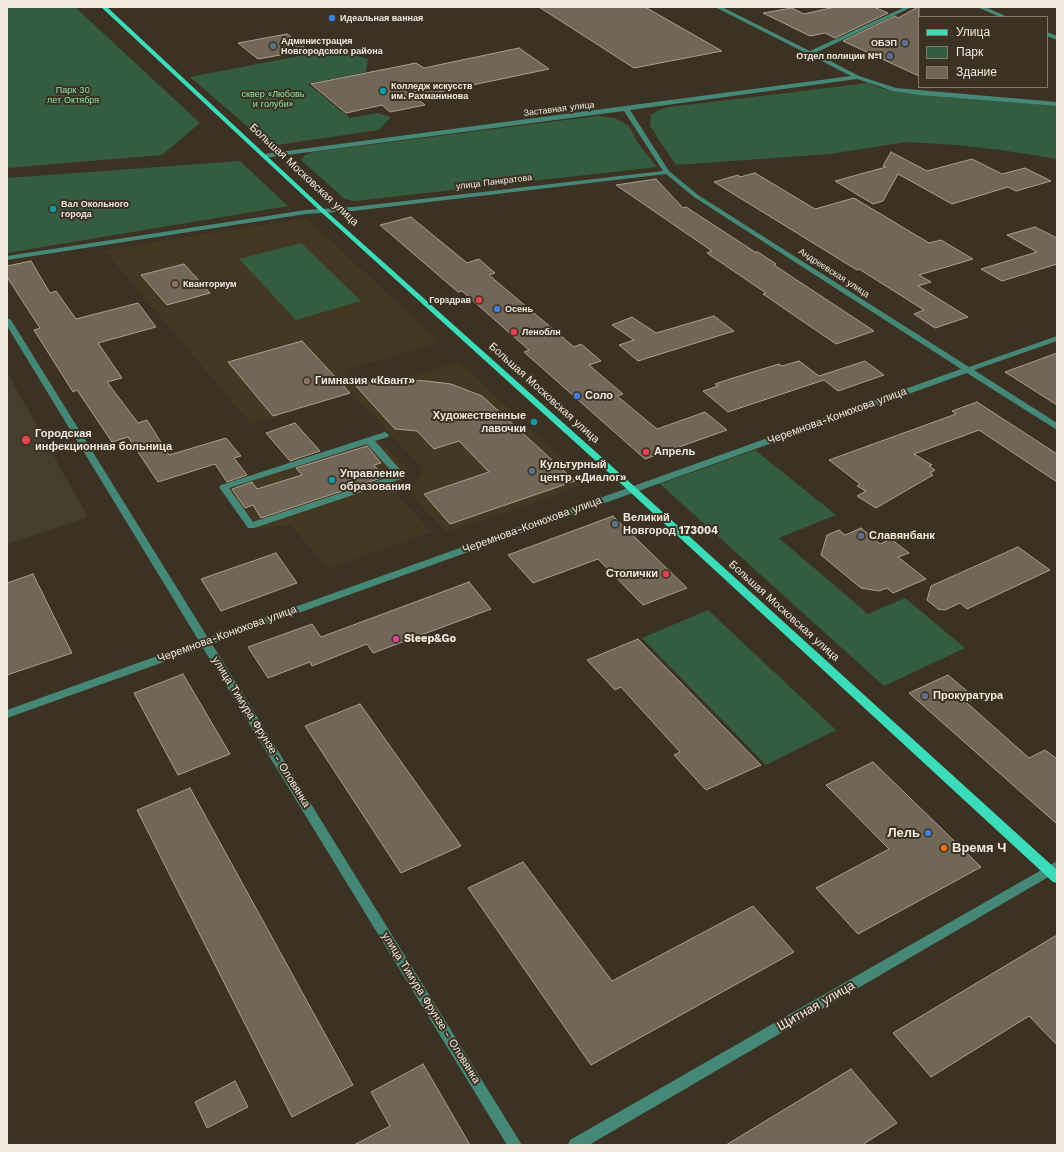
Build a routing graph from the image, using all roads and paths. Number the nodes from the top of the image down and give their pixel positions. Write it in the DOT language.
graph roads {
  1 [pos="104,7"];
  2 [pos="718,7"];
  3 [pos="909,7"];
  4 [pos="980,7"];
  5 [pos="1002,16"];
  6 [pos="811,53"];
  7 [pos="859,78"];
  8 [pos="1057,104"];
  9 [pos="626,109"];
  10 [pos="264,156"];
  11 [pos="667,172"];
  12 [pos="323,211"];
  13 [pos="7,258"];
  14 [pos="7,320"];
  15 [pos="1057,338"];
  16 [pos="966,370"];
  17 [pos="1057,427"];
  18 [pos="385,435"];
  19 [pos="370,441"];
  20 [pos="632,489"];
  21 [pos="206,642"];
  22 [pos="7,714"];
  23 [pos="1054,872"];
  24 [pos="515,1145"];
  25 [pos="575,1145"];
  1 -- 10 [label="main road, Большая Московская улица"];
  2 -- 6 [label="street"];
  3 -- 6 [label="street"];
  4 -- 5 [label="street"];
  6 -- 7 [label="street"];
  7 -- 8 [label="street"];
  7 -- 9 [label="street, Заставная улица"];
  9 -- 10 [label="street, Заставная улица"];
  9 -- 11 [label="street, Андреевская улица"];
  10 -- 12 [label="main road, Большая Московская улица"];
  11 -- 12 [label="street, улица Панкратова"];
  11 -- 16 [label="street, Андреевская улица"];
  12 -- 13 [label="street, улица Панкратова"];
  12 -- 20 [label="main road, Большая Московская улица"];
  14 -- 21 [label="street, улица Тимура Фрунзе - Оловянка"];
  15 -- 16 [label="street, Черемнова-Конюхова улица"];
  16 -- 17 [label="street, Андреевская улица"];
  16 -- 20 [label="street, Черемнова-Конюхова улица"];
  18 -- 19 [label="street"];
  19 -- 19 [label="street"];
  20 -- 21 [label="street, Черемнова-Конюхова улица"];
  20 -- 23 [label="main road, Большая Московская улица"];
  21 -- 22 [label="street, Черемнова-Конюхова улица"];
  21 -- 24 [label="street, улица Тимура Фрунзе - Оловянка"];
  23 -- 25 [label="street, Щитная улица"];
}
